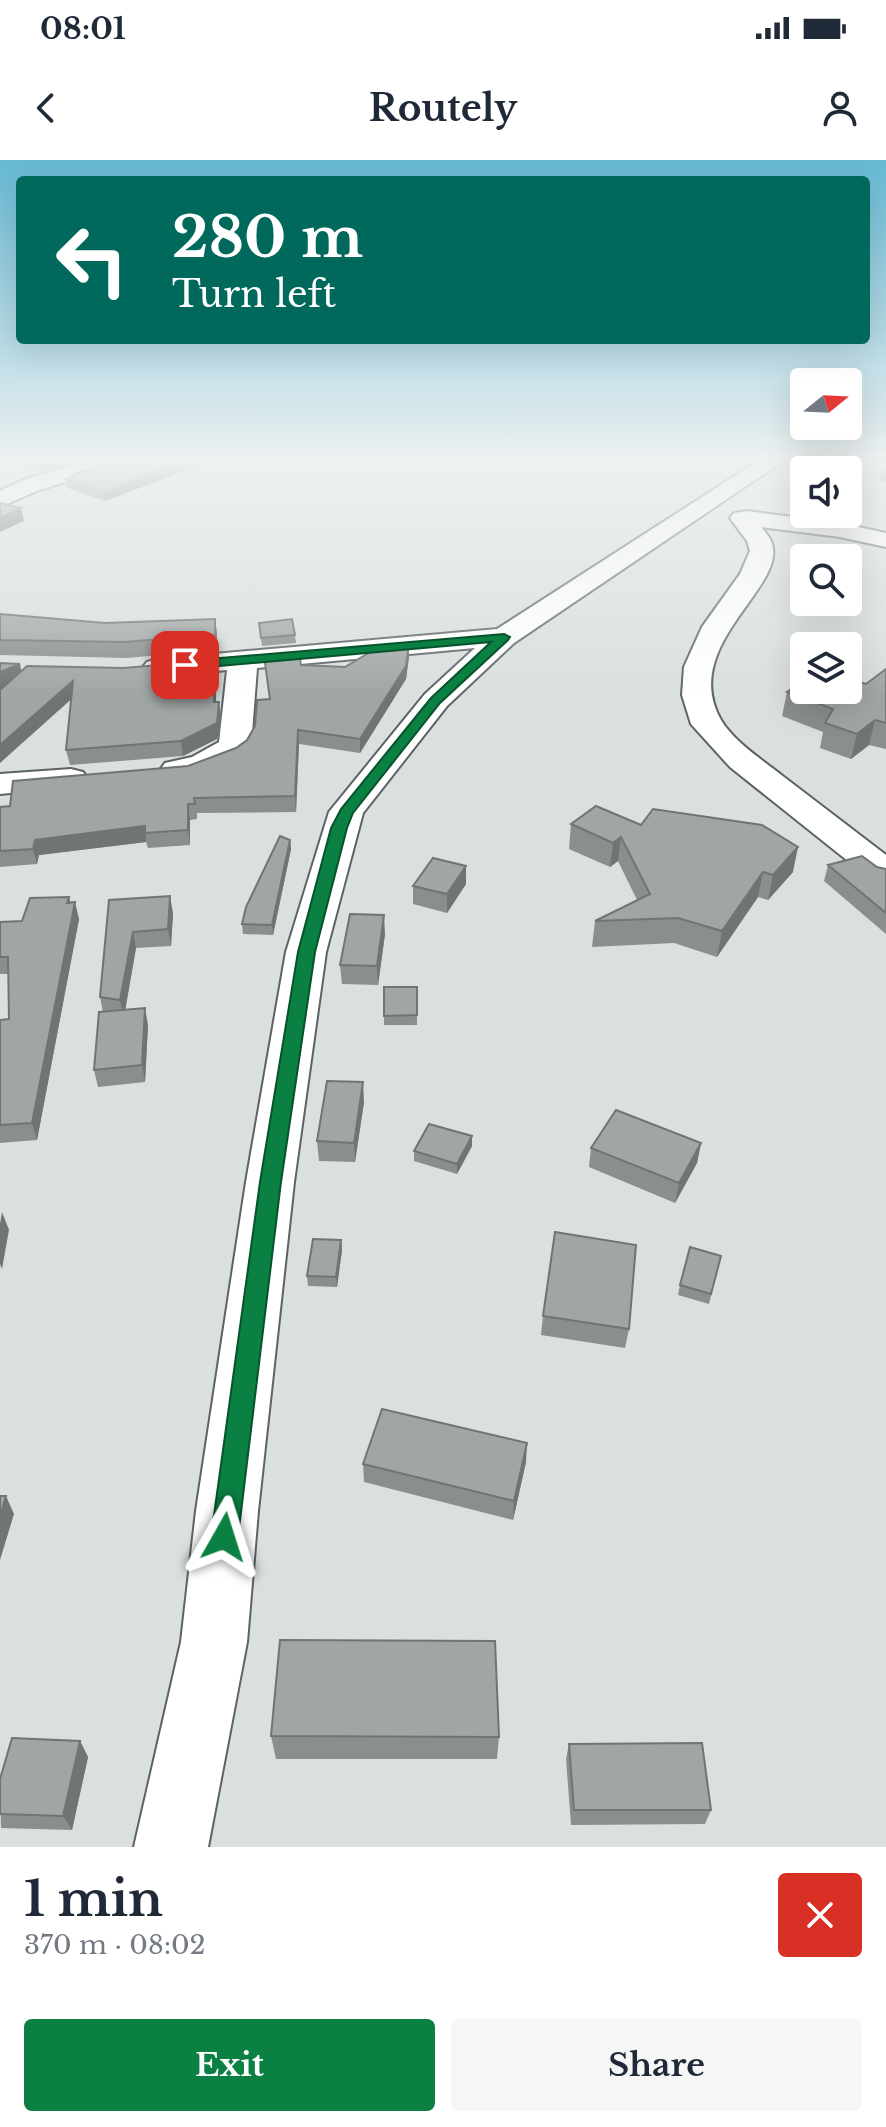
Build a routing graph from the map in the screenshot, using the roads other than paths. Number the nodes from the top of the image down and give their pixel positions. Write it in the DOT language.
graph roads {
  1 [pos="653,538"];
  2 [pos="758,538"];
  3 [pos="504,637"];
  4 [pos="243,660"];
  5 [pos="127,670"];
  6 [pos="141,773"];
  7 [pos="94,777"];
  8 [pos="0,784"];
  9 [pos="886,873"];
  10 [pos="171,1847"];
  1 -- 3 [label="street"];
  2 -- 9 [label="street"];
  3 -- 4 [label="street"];
  3 -- 10 [label="street"];
  4 -- 5 [label="street"];
  4 -- 6 [label="street"];
  7 -- 8 [label="street"];
}
